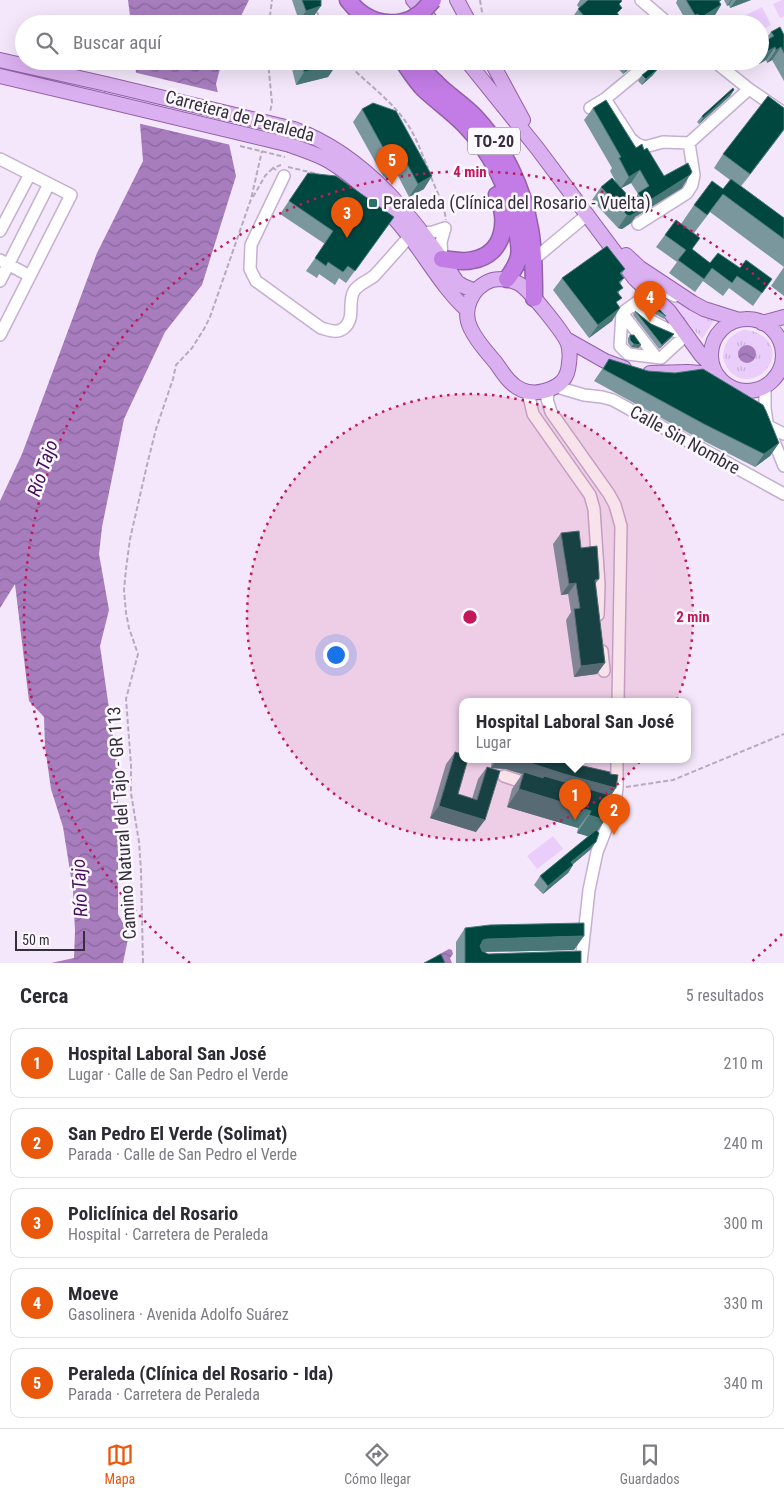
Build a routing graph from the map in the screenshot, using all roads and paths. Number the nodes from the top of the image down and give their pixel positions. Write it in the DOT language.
graph roads {
  1 [pos="272,0"];
  2 [pos="348,0"];
  3 [pos="413,0"];
  4 [pos="433,0"];
  5 [pos="457,0"];
  6 [pos="467,0"];
  7 [pos="480,0"];
  8 [pos="650,2"];
  9 [pos="316,10"];
  10 [pos="270,15"];
  11 [pos="318,15"];
  12 [pos="364,15"];
  13 [pos="418,15"];
  14 [pos="426,15"];
  15 [pos="465,15"];
  16 [pos="469,15"];
  17 [pos="482,15"];
  18 [pos="661,15"];
  19 [pos="0,60"];
  20 [pos="15,63"];
  21 [pos="44,70"];
  22 [pos="355,70"];
  23 [pos="410,70"];
  24 [pos="424,70"];
  25 [pos="474,70"];
  26 [pos="496,70"];
  27 [pos="640,70"];
  28 [pos="725,70"];
  29 [pos="0,76"];
  30 [pos="749,89"];
  31 [pos="605,99"];
  32 [pos="590,108"];
  33 [pos="784,113"];
  34 [pos="453,114"];
  35 [pos="689,143"];
  36 [pos="537,148"];
  37 [pos="2,164"];
  38 [pos="273,168"];
  39 [pos="30,174"];
  40 [pos="284,176"];
  41 [pos="321,177"];
  42 [pos="49,184"];
  43 [pos="588,214"];
  44 [pos="638,224"];
  45 [pos="445,228"];
  46 [pos="0,231"];
  47 [pos="416,235"];
  48 [pos="604,236"];
  49 [pos="442,259"];
  50 [pos="533,260"];
  51 [pos="4,263"];
  52 [pos="30,276"];
  53 [pos="507,279"];
  54 [pos="0,281"];
  55 [pos="475,291"];
  56 [pos="645,296"];
  57 [pos="534,298"];
  58 [pos="693,303"];
  59 [pos="467,310"];
  60 [pos="622,312"];
  61 [pos="784,317"];
  62 [pos="739,320"];
  63 [pos="762,323"];
  64 [pos="687,334"];
  65 [pos="0,335"];
  66 [pos="566,338"];
  67 [pos="706,352"];
  68 [pos="783,354"];
  69 [pos="597,356"];
  70 [pos="656,357"];
  71 [pos="569,360"];
  72 [pos="671,372"];
  73 [pos="720,380"];
  74 [pos="774,383"];
  75 [pos="553,388"];
  76 [pos="737,390"];
  77 [pos="528,392"];
  78 [pos="768,426"];
  79 [pos="784,434"];
  80 [pos="784,466"];
  81 [pos="784,494"];
  82 [pos="604,671"];
  83 [pos="618,698"];
  84 [pos="784,734"];
  85 [pos="617,763"];
  86 [pos="504,776"];
  87 [pos="537,783"];
  88 [pos="616,788"];
  89 [pos="599,805"];
  90 [pos="614,809"];
  91 [pos="578,959"];
  92 [pos="143,963"];
  1 -- 10 [label="path"];
  2 -- 12 [label="highway"];
  3 -- 14 [label="main road"];
  4 -- 13 [label="highway, bridge"];
  5 -- 15 [label="main road"];
  6 -- 16 [label="main road"];
  7 -- 17 [label="path"];
  8 -- 18 [label="street"];
  9 -- 11 [label="path"];
  19 -- 20 [label="main road, Carretera de Peraleda, bridge"];
  21 -- 47 [label="main road, Carretera de Peraleda, bridge"];
  22 -- 45 [label="path"];
  23 -- 34 [label="highway, TO-20"];
  24 -- 50 [label="highway, TO-20"];
  25 -- 36 [label="main road"];
  26 -- 36 [label="main road"];
  27 -- 31 [label="street"];
  28 -- 30 [label="street"];
  29 -- 47 [label="main road, Carretera de Peraleda, bridge"];
  30 -- 33 [label="street"];
  30 -- 35 [label="street"];
  31 -- 32 [label="street"];
  31 -- 35 [label="street"];
  34 -- 49 [label="highway"];
  34 -- 53 [label="highway, TO-20"];
  35 -- 44 [label="street"];
  36 -- 43 [label="main road"];
  37 -- 39 [label="street"];
  38 -- 40 [label="path"];
  38 -- 41 [label="path"];
  38 -- 92 [label="path, Camino Natural del Tajo - GR 113"];
  39 -- 42 [label="street"];
  39 -- 46 [label="street"];
  40 -- 47 [label="street"];
  42 -- 51 [label="street"];
  42 -- 52 [label="street"];
  43 -- 48 [label="main road"];
  43 -- 50 [label="street"];
  45 -- 47 [label="street"];
  45 -- 49 [label="street"];
  47 -- 49 [label="main road, Carretera de Peraleda"];
  47 -- 59 [label="main road, Carretera de Peraleda"];
  48 -- 56 [label="main road"];
  48 -- 58 [label="main road"];
  49 -- 55 [label="main road, Carretera de Peraleda"];
  50 -- 57 [label="highway, TO-20"];
  51 -- 52 [label="street"];
  51 -- 54 [label="street"];
  52 -- 65 [label="street"];
  53 -- 55 [label="main road"];
  53 -- 57 [label="main road"];
  55 -- 59 [label="main road"];
  56 -- 58 [label="street"];
  56 -- 60 [label="street"];
  56 -- 64 [label="main road"];
  56 -- 64 [label="street"];
  57 -- 66 [label="main road"];
  58 -- 62 [label="main road"];
  59 -- 77 [label="main road, Carretera de Peraleda"];
  60 -- 70 [label="street"];
  60 -- 70 [label="street"];
  61 -- 63 [label="main road"];
  62 -- 63 [label="main road"];
  62 -- 67 [label="main road"];
  63 -- 68 [label="main road"];
  64 -- 67 [label="main road"];
  64 -- 70 [label="street"];
  66 -- 69 [label="main road"];
  66 -- 71 [label="main road"];
  67 -- 72 [label="main road"];
  67 -- 73 [label="main road"];
  68 -- 74 [label="main road"];
  69 -- 71 [label="main road"];
  69 -- 72 [label="main road"];
  71 -- 75 [label="main road"];
  72 -- 73 [label="main road"];
  73 -- 76 [label="main road"];
  74 -- 76 [label="main road"];
  74 -- 78 [label="street"];
  75 -- 77 [label="main road"];
  75 -- 81 [label="street, Calle Sin Nombre"];
  75 -- 83 [label="street"];
  76 -- 78 [label="street"];
  77 -- 82 [label="street"];
  78 -- 79 [label="street"];
  78 -- 80 [label="street"];
  84 -- 88 [label="path"];
  85 -- 88 [label="street"];
  86 -- 87 [label="street"];
  88 -- 90 [label="street"];
  89 -- 90 [label="street"];
  90 -- 91 [label="street"];
}
